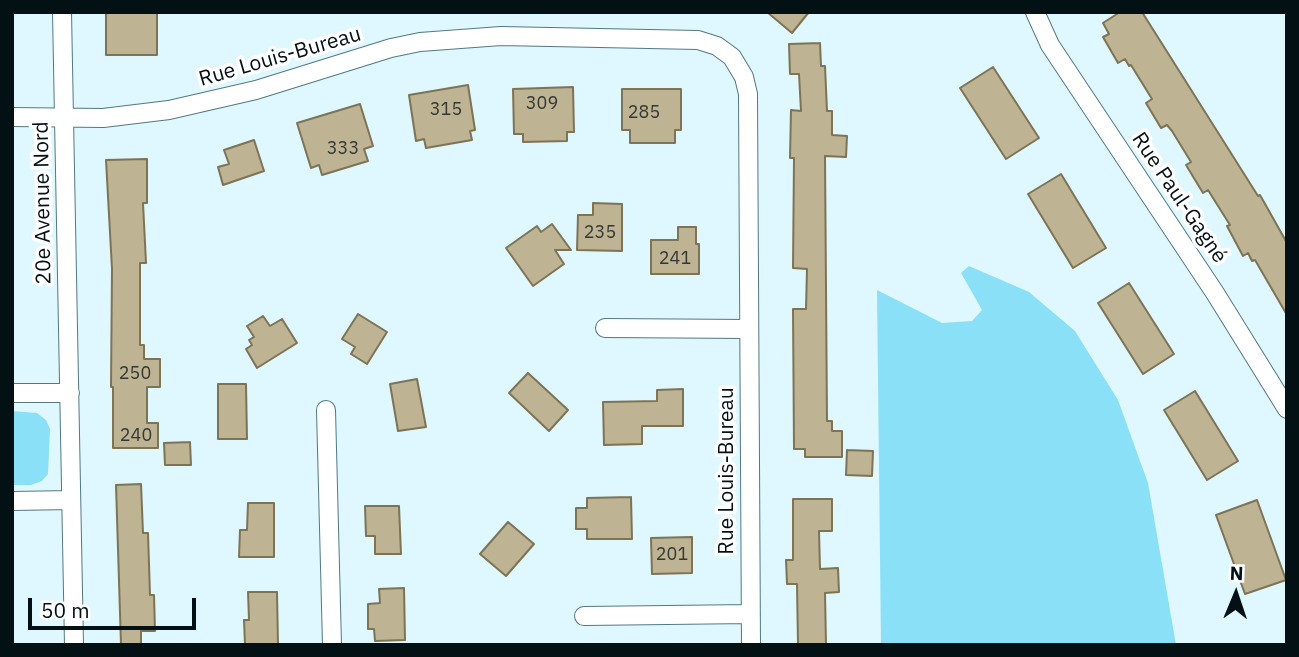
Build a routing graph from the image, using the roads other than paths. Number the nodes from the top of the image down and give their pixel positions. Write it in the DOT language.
graph roads {
  1 [pos="62,12"];
  2 [pos="1035,12"];
  3 [pos="12,117"];
  4 [pos="64,118"];
  5 [pos="605,328"];
  6 [pos="748,329"];
  7 [pos="12,393"];
  8 [pos="70,393"];
  9 [pos="1285,400"];
  10 [pos="326,410"];
  11 [pos="71,500"];
  12 [pos="12,501"];
  13 [pos="750,614"];
  14 [pos="584,616"];
  15 [pos="74,645"];
  16 [pos="332,645"];
  17 [pos="751,645"];
  1 -- 4 [label="street, 20e Avenue Nord"];
  2 -- 9 [label="street, Rue Paul-Gagné"];
  3 -- 4 [label="street, Rue Louis-Bureau"];
  4 -- 6 [label="street, Rue Louis-Bureau"];
  4 -- 8 [label="street, 20e Avenue Nord"];
  5 -- 6 [label="street"];
  6 -- 13 [label="street, Rue Louis-Bureau"];
  7 -- 8 [label="street"];
  8 -- 11 [label="street, 20e Avenue Nord"];
  10 -- 16 [label="street"];
  11 -- 12 [label="street"];
  11 -- 15 [label="street, 20e Avenue Nord"];
  13 -- 14 [label="street"];
  13 -- 17 [label="street, Rue Louis-Bureau"];
}
